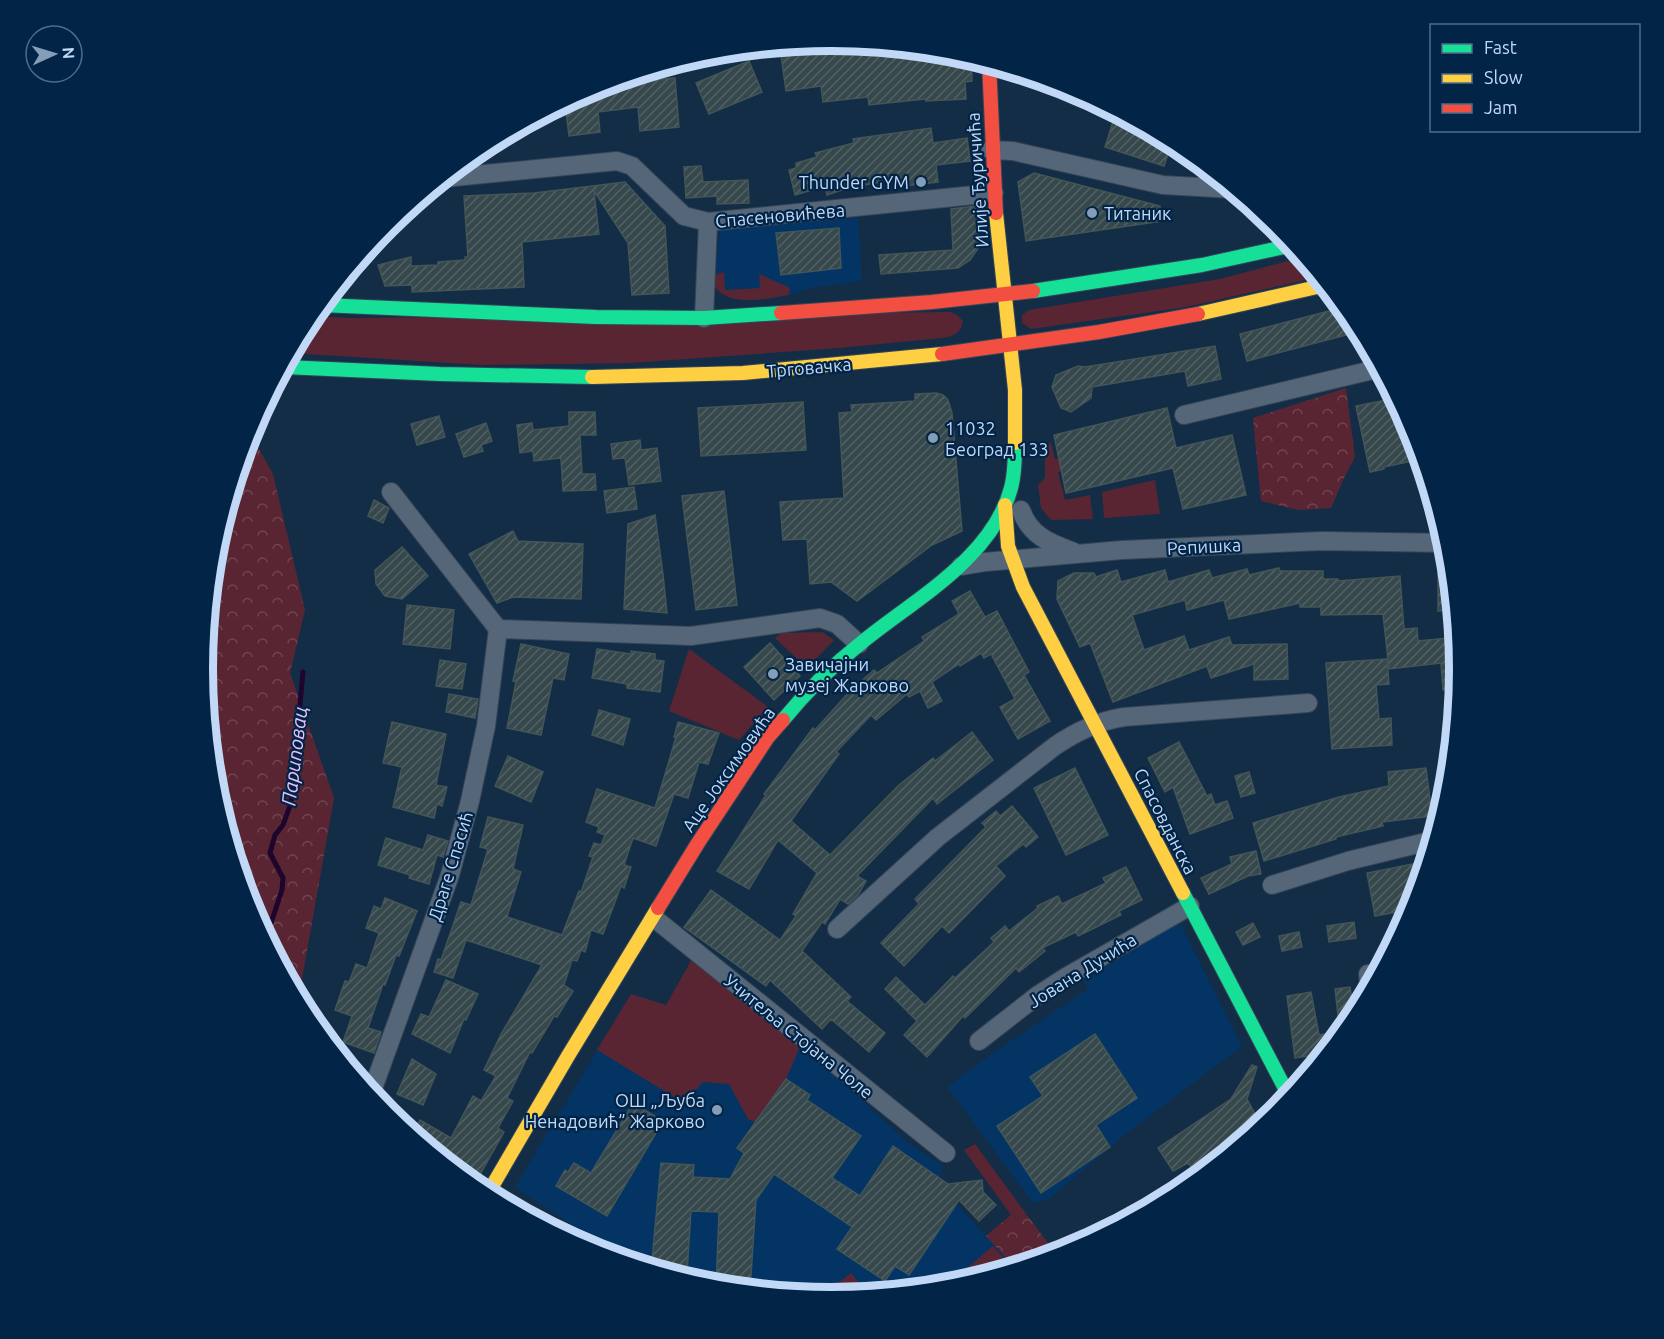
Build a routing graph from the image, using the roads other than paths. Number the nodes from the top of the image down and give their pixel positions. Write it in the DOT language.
graph roads {
  1 [pos="989,71"];
  2 [pos="991,150"];
  3 [pos="458,176"];
  4 [pos="1221,188"];
  5 [pos="994,193"];
  6 [pos="708,222"];
  7 [pos="1283,247"];
  8 [pos="1318,287"];
  9 [pos="1004,295"];
  10 [pos="332,306"];
  11 [pos="704,318"];
  12 [pos="1010,347"];
  13 [pos="292,368"];
  14 [pos="1373,370"];
  15 [pos="1184,415"];
  16 [pos="390,492"];
  17 [pos="1013,507"];
  18 [pos="1437,543"];
  19 [pos="1079,553"];
  20 [pos="1014,560"];
  21 [pos="961,566"];
  22 [pos="498,629"];
  23 [pos="859,644"];
  24 [pos="1308,703"];
  25 [pos="1095,724"];
  26 [pos="1426,842"];
  27 [pos="1272,885"];
  28 [pos="1190,906"];
  29 [pos="654,918"];
  30 [pos="837,929"];
  31 [pos="979,1041"];
  32 [pos="374,1085"];
  33 [pos="1285,1089"];
  34 [pos="946,1153"];
  35 [pos="492,1186"];
  1 -- 2 [label="main road, Илије Ђуричића"];
  2 -- 4 [label="street"];
  2 -- 5 [label="main road, Илије Ђуричића"];
  3 -- 6 [label="street, Спасеновићева"];
  5 -- 6 [label="street, Спасеновићева"];
  5 -- 9 [label="main road, Илије Ђуричића"];
  6 -- 11 [label="street"];
  7 -- 9 [label="main road"];
  8 -- 12 [label="main road, Трговачка"];
  9 -- 11 [label="main road"];
  9 -- 12 [label="main road, Аце Јоксимовића"];
  10 -- 11 [label="main road"];
  12 -- 13 [label="main road, Трговачка"];
  12 -- 17 [label="main road, Аце Јоксимовића"];
  14 -- 15 [label="street"];
  16 -- 22 [label="street"];
  17 -- 19 [label="street"];
  17 -- 20 [label="main road"];
  17 -- 21 [label="main road, Аце Јоксимовића"];
  18 -- 19 [label="street, Репишка"];
  19 -- 20 [label="street, Репишка"];
  20 -- 21 [label="street, Репишка"];
  20 -- 25 [label="main road, Спасовданска"];
  21 -- 23 [label="main road, Аце Јоксимовића"];
  22 -- 23 [label="street"];
  22 -- 32 [label="street, Драге Спасић"];
  23 -- 29 [label="main road, Аце Јоксимовића"];
  24 -- 25 [label="street"];
  25 -- 28 [label="main road, Спасовданска"];
  25 -- 30 [label="street"];
  26 -- 27 [label="street"];
  28 -- 31 [label="street, Јована Дучића"];
  28 -- 33 [label="main road, Спасовданска"];
  29 -- 34 [label="street, Учитеља Стојана Чоле"];
  29 -- 35 [label="main road, Аце Јоксимовића"];
}
